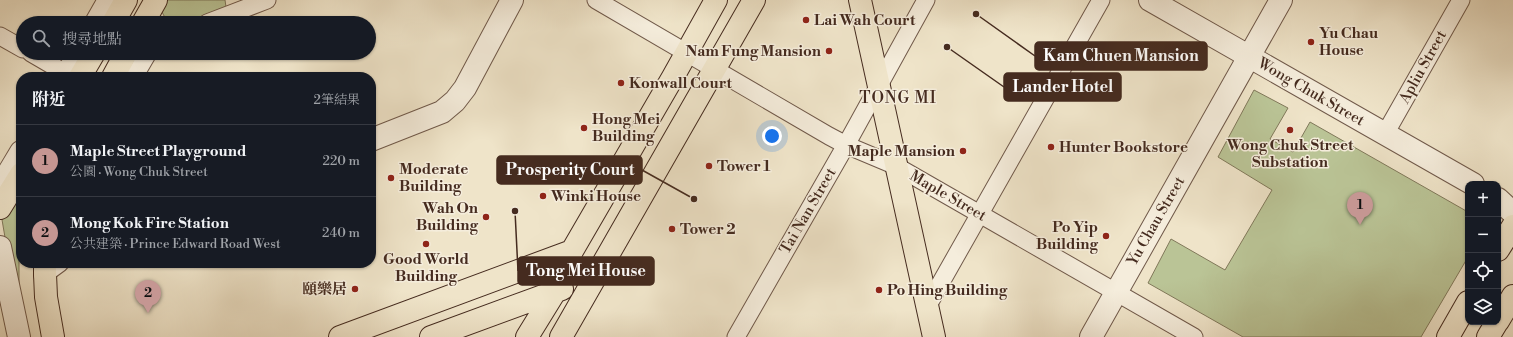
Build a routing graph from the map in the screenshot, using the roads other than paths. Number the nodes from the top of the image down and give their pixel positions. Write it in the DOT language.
graph roads {
  1 [pos="109,0"];
  2 [pos="126,0"];
  3 [pos="156,0"];
  4 [pos="267,0"];
  5 [pos="512,0"];
  6 [pos="596,0"];
  7 [pos="716,0"];
  8 [pos="754,0"];
  9 [pos="860,0"];
  10 [pos="926,0"];
  11 [pos="1101,0"];
  12 [pos="1150,0"];
  13 [pos="1281,0"];
  14 [pos="1461,0"];
  15 [pos="100,16"];
  16 [pos="116,16"];
  17 [pos="147,16"];
  18 [pos="225,16"];
  19 [pos="0,36"];
  20 [pos="16,45"];
  21 [pos="686,53"];
  22 [pos="1249,56"];
  23 [pos="42,60"];
  24 [pos="77,60"];
  25 [pos="87,60"];
  26 [pos="122,60"];
  27 [pos="144,60"];
  28 [pos="714,69"];
  29 [pos="64,72"];
  30 [pos="72,72"];
  31 [pos="75,72"];
  32 [pos="116,72"];
  33 [pos="137,72"];
  34 [pos="878,85"];
  35 [pos="1385,134"];
  36 [pos="376,138"];
  37 [pos="846,145"];
  38 [pos="16,160"];
  39 [pos="896,166"];
  40 [pos="1468,181"];
  41 [pos="16,182"];
  42 [pos="0,187"];
  43 [pos="1501,202"];
  44 [pos="0,208"];
  45 [pos="1513,213"];
  46 [pos="980,214"];
  47 [pos="1513,226"];
  48 [pos="1501,245"];
  49 [pos="572,251"];
  50 [pos="1,255"];
  51 [pos="50,268"];
  52 [pos="595,278"];
  53 [pos="556,290"];
  54 [pos="1116,292"];
  55 [pos="1513,296"];
  56 [pos="927,307"];
  57 [pos="1465,307"];
  58 [pos="1501,316"];
  59 [pos="1496,325"];
  60 [pos="19,337"];
  61 [pos="53,337"];
  62 [pos="340,337"];
  63 [pos="430,337"];
  64 [pos="527,337"];
  65 [pos="560,337"];
  66 [pos="736,337"];
  67 [pos="934,337"];
  68 [pos="1091,337"];
  69 [pos="1194,337"];
  70 [pos="1448,337"];
  71 [pos="1488,337"];
  1 -- 15 [label="street"];
  2 -- 16 [label="main road"];
  3 -- 17 [label="main road"];
  4 -- 18 [label="street"];
  5 -- 36 [label="street"];
  6 -- 21 [label="street, Maple Street"];
  7 -- 21 [label="main road"];
  8 -- 28 [label="main road"];
  9 -- 34 [label="main road"];
  10 -- 34 [label="street, Tai Nan Street"];
  11 -- 46 [label="street"];
  12 -- 22 [label="street, Wong Chuk Street"];
  13 -- 22 [label="street, Yu Chau Street"];
  14 -- 35 [label="street, Apliu Street"];
  19 -- 20 [label="street"];
  21 -- 28 [label="street, Maple Street"];
  21 -- 49 [label="main road"];
  22 -- 35 [label="street, Wong Chuk Street"];
  22 -- 54 [label="street, Yu Chau Street"];
  23 -- 29 [label="street"];
  24 -- 30 [label="street"];
  25 -- 31 [label="main road"];
  26 -- 32 [label="main road"];
  27 -- 33 [label="street"];
  28 -- 37 [label="street, Maple Street"];
  28 -- 52 [label="main road"];
  34 -- 37 [label="street, Tai Nan Street"];
  34 -- 39 [label="main road"];
  35 -- 40 [label="street, Wong Chuk Street"];
  37 -- 39 [label="street, Maple Street"];
  37 -- 66 [label="street, Tai Nan Street"];
  38 -- 42 [label="street"];
  39 -- 46 [label="street, Maple Street"];
  39 -- 56 [label="main road"];
  41 -- 44 [label="main road"];
  43 -- 45 [label="street"];
  46 -- 54 [label="street, Maple Street"];
  46 -- 56 [label="street"];
  47 -- 48 [label="main road"];
  49 -- 53 [label="main road"];
  49 -- 62 [label="main road"];
  50 -- 60 [label="street"];
  51 -- 61 [label="main road"];
  52 -- 53 [label="main road"];
  52 -- 65 [label="main road"];
  53 -- 63 [label="main road"];
  53 -- 64 [label="main road"];
  54 -- 68 [label="street, Yu Chau Street"];
  54 -- 69 [label="street, Maple Street"];
  55 -- 58 [label="main road"];
  56 -- 67 [label="main road"];
  57 -- 70 [label="main road"];
  59 -- 71 [label="main road"];
}
